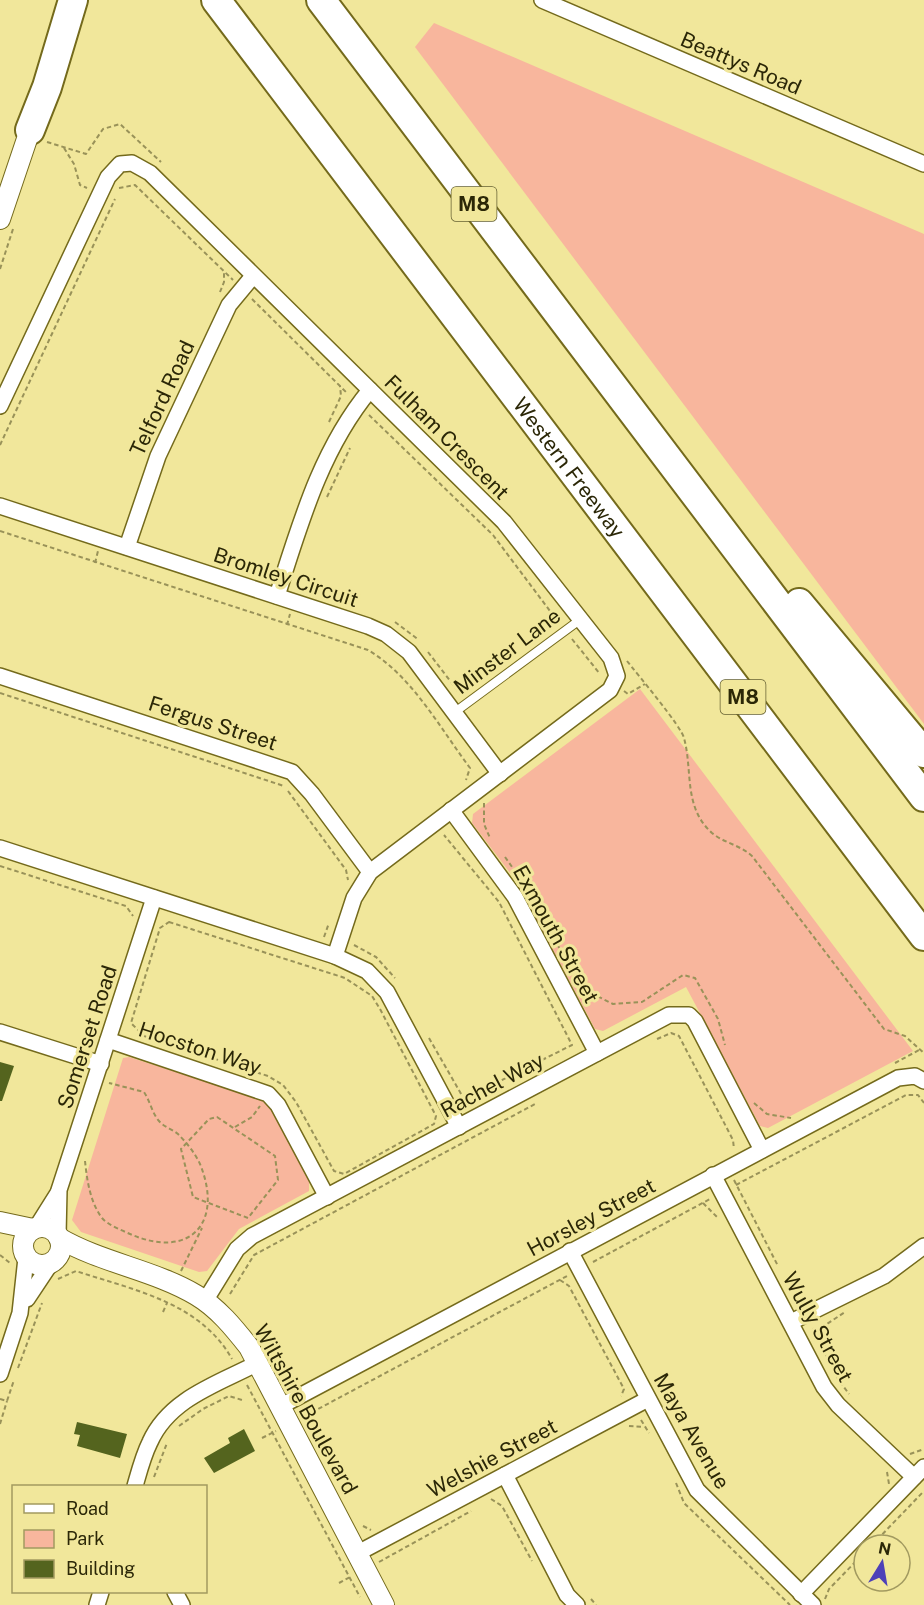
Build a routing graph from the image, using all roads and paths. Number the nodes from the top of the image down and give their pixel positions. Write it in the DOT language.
graph roads {
  1 [pos="56,0"];
  2 [pos="73,0"];
  3 [pos="203,0"];
  4 [pos="216,0"];
  5 [pos="321,0"];
  6 [pos="542,0"];
  7 [pos="36,135"];
  8 [pos="64,148"];
  9 [pos="924,164"];
  10 [pos="168,169"];
  11 [pos="119,188"];
  12 [pos="102,193"];
  13 [pos="367,202"];
  14 [pos="0,219"];
  15 [pos="253,276"];
  16 [pos="241,288"];
  17 [pos="370,390"];
  18 [pos="358,404"];
  19 [pos="0,406"];
  20 [pos="629,406"];
  21 [pos="387,407"];
  22 [pos="364,418"];
  23 [pos="373,418"];
  24 [pos="354,439"];
  25 [pos="0,445"];
  26 [pos="0,506"];
  27 [pos="323,506"];
  28 [pos="0,531"];
  29 [pos="127,547"];
  30 [pos="300,576"];
  31 [pos="277,596"];
  32 [pos="294,602"];
  33 [pos="581,619"];
  34 [pos="287,625"];
  35 [pos="565,630"];
  36 [pos="623,655"];
  37 [pos="0,676"];
  38 [pos="599,678"];
  39 [pos="615,683"];
  40 [pos="645,684"];
  41 [pos="0,693"];
  42 [pos="628,694"];
  43 [pos="619,700"];
  44 [pos="455,712"];
  45 [pos="924,753"];
  46 [pos="496,768"];
  47 [pos="475,792"];
  48 [pos="924,797"];
  49 [pos="455,816"];
  50 [pos="492,841"];
  51 [pos="0,848"];
  52 [pos="504,856"];
  53 [pos="0,866"];
  54 [pos="366,867"];
  55 [pos="348,880"];
  56 [pos="523,882"];
  57 [pos="344,885"];
  58 [pos="154,898"];
  59 [pos="134,917"];
  60 [pos="332,917"];
  61 [pos="357,935"];
  62 [pos="924,936"];
  63 [pos="556,941"];
  64 [pos="343,948"];
  65 [pos="397,982"];
  66 [pos="131,1023"];
  67 [pos="425,1030"];
  68 [pos="0,1032"];
  69 [pos="108,1040"];
  70 [pos="653,1040"];
  71 [pos="921,1049"];
  72 [pos="597,1053"];
  73 [pos="727,1053"];
  74 [pos="924,1053"];
  75 [pos="100,1064"];
  76 [pos="891,1065"];
  77 [pos="924,1081"];
  78 [pos="110,1083"];
  79 [pos="268,1094"];
  80 [pos="748,1098"];
  81 [pos="541,1101"];
  82 [pos="924,1103"];
  83 [pos="791,1118"];
  84 [pos="459,1126"];
  85 [pos="234,1127"];
  86 [pos="185,1142"];
  87 [pos="762,1150"];
  88 [pos="728,1153"];
  89 [pos="85,1161"];
  90 [pos="714,1175"];
  91 [pos="59,1190"];
  92 [pos="722,1192"];
  93 [pos="327,1197"];
  94 [pos="703,1203"];
  95 [pos="208,1204"];
  96 [pos="0,1222"];
  97 [pos="720,1222"];
  98 [pos="203,1225"];
  99 [pos="34,1228"];
  100 [pos="0,1233"];
  101 [pos="59,1237"];
  102 [pos="924,1246"];
  103 [pos="570,1251"];
  104 [pos="24,1254"];
  105 [pos="113,1263"];
  106 [pos="55,1267"];
  107 [pos="580,1269"];
  108 [pos="560,1280"];
  109 [pos="171,1294"];
  110 [pos="230,1294"];
  111 [pos="204,1301"];
  112 [pos="43,1302"];
  113 [pos="163,1312"];
  114 [pos="20,1313"];
  115 [pos="791,1322"];
  116 [pos="248,1368"];
  117 [pos="0,1374"];
  118 [pos="0,1399"];
  119 [pos="620,1399"];
  120 [pos="648,1399"];
  121 [pos="242,1400"];
  122 [pos="7,1401"];
  123 [pos="279,1407"];
  124 [pos="0,1424"];
  125 [pos="280,1429"];
  126 [pos="173,1434"];
  127 [pos="262,1438"];
  128 [pos="168,1441"];
  129 [pos="887,1471"];
  130 [pos="919,1472"];
  131 [pos="505,1475"];
  132 [pos="153,1479"];
  133 [pos="135,1485"];
  134 [pos="924,1491"];
  135 [pos="881,1492"];
  136 [pos="491,1499"];
  137 [pos="471,1510"];
  138 [pos="363,1526"];
  139 [pos="372,1530"];
  140 [pos="884,1533"];
  141 [pos="356,1554"];
  142 [pos="382,1561"];
  143 [pos="852,1565"];
  144 [pos="534,1566"];
  145 [pos="806,1589"];
  146 [pos="819,1602"];
  147 [pos="364,1605"];
  148 [pos="384,1605"];
  149 [pos="577,1605"];
  150 [pos="832,1605"];
  1 -- 7 [label="highway"];
  2 -- 7 [label="highway"];
  3 -- 13 [label="highway"];
  4 -- 13 [label="highway, Western Freeway / M8"];
  5 -- 20 [label="highway, M8"];
  6 -- 9 [label="street, Beattys Road"];
  7 -- 8 [label="path"];
  7 -- 14 [label="street"];
  8 -- 10 [label="path"];
  8 -- 12 [label="path"];
  11 -- 16 [label="path"];
  12 -- 15 [label="street, Fulham Crescent"];
  12 -- 19 [label="street, Fulham Crescent"];
  12 -- 25 [label="path"];
  13 -- 62 [label="highway, Western Freeway / M8"];
  15 -- 16 [label="street, Telford Road"];
  15 -- 17 [label="street, Fulham Crescent"];
  16 -- 18 [label="path"];
  16 -- 29 [label="street, Telford Road"];
  17 -- 18 [label="street"];
  17 -- 21 [label="street, Fulham Crescent"];
  18 -- 23 [label="path"];
  18 -- 31 [label="street"];
  20 -- 45 [label="highway"];
  20 -- 48 [label="highway, M8"];
  21 -- 23 [label="path"];
  21 -- 33 [label="street, Fulham Crescent"];
  22 -- 23 [label="path"];
  23 -- 35 [label="path"];
  24 -- 27 [label="path"];
  26 -- 29 [label="street, Bromley Circuit"];
  28 -- 34 [label="path"];
  29 -- 31 [label="street, Bromley Circuit"];
  30 -- 32 [label="path"];
  31 -- 32 [label="street, Bromley Circuit"];
  32 -- 34 [label="path"];
  32 -- 44 [label="street, Bromley Circuit"];
  33 -- 35 [label="lane, Minster Lane"];
  33 -- 39 [label="street, Fulham Crescent"];
  34 -- 47 [label="path"];
  35 -- 38 [label="path"];
  35 -- 44 [label="lane, Minster Lane"];
  36 -- 40 [label="path"];
  37 -- 54 [label="street, Fergus Street"];
  39 -- 42 [label="path"];
  39 -- 46 [label="street"];
  40 -- 42 [label="path"];
  40 -- 71 [label="path"];
  41 -- 55 [label="path"];
  42 -- 43 [label="path"];
  44 -- 46 [label="street, Bromley Circuit"];
  46 -- 47 [label="street"];
  46 -- 47 [label="path"];
  47 -- 49 [label="street"];
  47 -- 49 [label="path"];
  47 -- 50 [label="path"];
  49 -- 54 [label="street"];
  49 -- 67 [label="path"];
  49 -- 72 [label="street, Exmouth Street"];
  51 -- 58 [label="street"];
  52 -- 56 [label="path"];
  53 -- 59 [label="path"];
  54 -- 55 [label="path"];
  54 -- 64 [label="street"];
  55 -- 57 [label="path"];
  58 -- 64 [label="street"];
  58 -- 69 [label="street, Somerset Road"];
  60 -- 64 [label="path"];
  61 -- 64 [label="path"];
  63 -- 73 [label="path"];
  64 -- 65 [label="path"];
  64 -- 84 [label="street"];
  66 -- 66 [label="path"];
  68 -- 75 [label="street"];
  69 -- 75 [label="street, Somerset Road"];
  69 -- 79 [label="street, Hocston Way"];
  70 -- 88 [label="path"];
  71 -- 74 [label="path"];
  71 -- 76 [label="path"];
  72 -- 84 [label="street, Rachel Way"];
  72 -- 87 [label="street, Rachel Way"];
  75 -- 91 [label="street, Somerset Road"];
  77 -- 87 [label="street, Horsley Street"];
  78 -- 86 [label="path"];
  79 -- 85 [label="path"];
  79 -- 93 [label="street, Hocston Way"];
  80 -- 83 [label="path"];
  81 -- 110 [label="path"];
  82 -- 92 [label="path"];
  84 -- 93 [label="street, Rachel Way"];
  85 -- 86 [label="path"];
  85 -- 95 [label="path"];
  86 -- 95 [label="path"];
  86 -- 95 [label="path"];
  87 -- 90 [label="street, Horsley Street"];
  89 -- 98 [label="path"];
  90 -- 92 [label="street, Wully Street"];
  90 -- 103 [label="street, Horsley Street"];
  91 -- 99 [label="street, Somerset Road"];
  91 -- 101 [label="street, Somerset Road"];
  92 -- 94 [label="path"];
  92 -- 115 [label="street, Wully Street"];
  93 -- 111 [label="street, Rachel Way"];
  94 -- 97 [label="path"];
  94 -- 107 [label="path"];
  95 -- 98 [label="path"];
  96 -- 99 [label="street"];
  98 -- 109 [label="path"];
  99 -- 101 [label="street"];
  99 -- 104 [label="street"];
  100 -- 104 [label="street"];
  101 -- 105 [label="street, Wiltshire Boulevard"];
  101 -- 106 [label="street"];
  102 -- 115 [label="street"];
  103 -- 107 [label="street, Maya Avenue"];
  103 -- 123 [label="street, Horsley Street"];
  104 -- 106 [label="street"];
  104 -- 114 [label="street"];
  105 -- 106 [label="street, Wiltshire Boulevard"];
  105 -- 109 [label="street, Wiltshire Boulevard"];
  106 -- 109 [label="path"];
  106 -- 114 [label="street"];
  107 -- 108 [label="path"];
  107 -- 120 [label="street, Maya Avenue"];
  108 -- 119 [label="path"];
  108 -- 125 [label="path"];
  109 -- 111 [label="street, Wiltshire Boulevard"];
  109 -- 113 [label="path"];
  109 -- 116 [label="path"];
  111 -- 116 [label="street, Wiltshire Boulevard"];
  112 -- 122 [label="path"];
  114 -- 117 [label="street"];
  115 -- 130 [label="street, Wully Street"];
  116 -- 123 [label="street, Wiltshire Boulevard"];
  116 -- 125 [label="path"];
  116 -- 133 [label="street"];
  118 -- 122 [label="path"];
  120 -- 131 [label="street, Welshie Street"];
  120 -- 145 [label="street, Maya Avenue"];
  121 -- 126 [label="path"];
  122 -- 124 [label="path"];
  123 -- 125 [label="street, Wiltshire Boulevard"];
  125 -- 127 [label="path"];
  125 -- 141 [label="street, Wiltshire Boulevard"];
  125 -- 147 [label="path"];
  128 -- 132 [label="path"];
  129 -- 135 [label="path"];
  130 -- 145 [label="street"];
  131 -- 141 [label="street, Welshie Street"];
  131 -- 149 [label="street"];
  134 -- 140 [label="path"];
  136 -- 144 [label="path"];
  137 -- 142 [label="path"];
  138 -- 139 [label="path"];
  141 -- 148 [label="street, Wiltshire Boulevard"];
  143 -- 146 [label="path"];
  145 -- 146 [label="street, Maya Avenue"];
  145 -- 146 [label="path"];
  146 -- 150 [label="path"];
}
